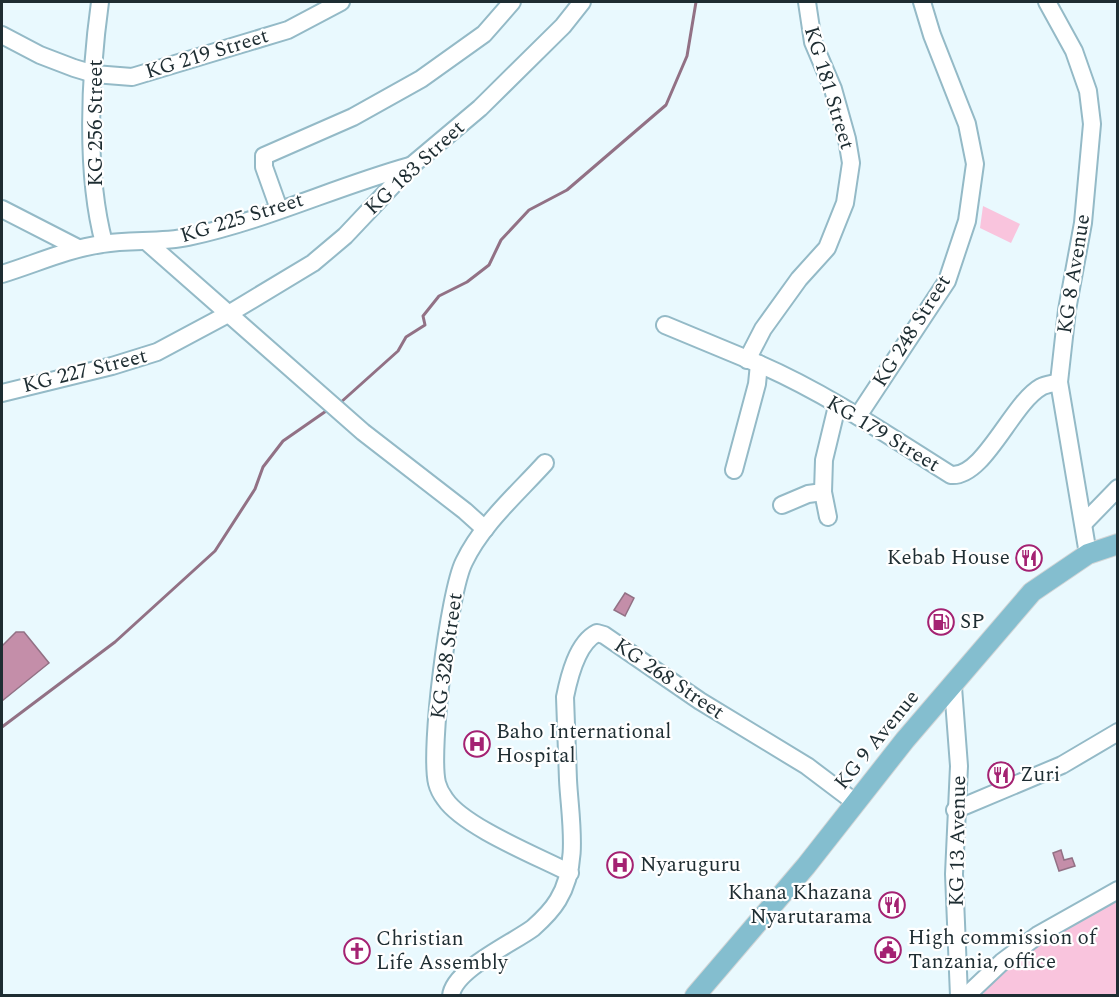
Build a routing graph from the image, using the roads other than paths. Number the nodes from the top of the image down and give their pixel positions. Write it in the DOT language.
graph roads {
  1 [pos="100,2"];
  2 [pos="341,2"];
  3 [pos="512,2"];
  4 [pos="582,2"];
  5 [pos="806,2"];
  6 [pos="922,2"];
  7 [pos="1047,2"];
  8 [pos="2,35"];
  9 [pos="94,74"];
  10 [pos="411,166"];
  11 [pos="2,209"];
  12 [pos="279,209"];
  13 [pos="147,242"];
  14 [pos="104,243"];
  15 [pos="78,248"];
  16 [pos="2,274"];
  17 [pos="230,313"];
  18 [pos="665,325"];
  19 [pos="753,362"];
  20 [pos="1059,382"];
  21 [pos="2,393"];
  22 [pos="837,406"];
  23 [pos="858,416"];
  24 [pos="544,463"];
  25 [pos="734,470"];
  26 [pos="1118,488"];
  27 [pos="824,492"];
  28 [pos="782,505"];
  29 [pos="828,517"];
  30 [pos="1084,523"];
  31 [pos="485,529"];
  32 [pos="1118,544"];
  33 [pos="1088,554"];
  34 [pos="953,687"];
  35 [pos="1118,732"];
  36 [pos="856,803"];
  37 [pos="955,810"];
  38 [pos="570,873"];
  39 [pos="1118,891"];
  40 [pos="451,996"];
  41 [pos="695,996"];
  42 [pos="959,996"];
  43 [pos="966,996"];
  1 -- 9 [label="street, KG 256 Street"];
  2 -- 9 [label="street, KG 219 Street"];
  3 -- 12 [label="street"];
  4 -- 10 [label="street, KG 183 Street"];
  5 -- 19 [label="street, KG 181 Street"];
  6 -- 23 [label="street, KG 248 Street"];
  7 -- 20 [label="street, KG 8 Avenue"];
  8 -- 9 [label="street, KG 219 Street"];
  9 -- 14 [label="street, KG 256 Street"];
  10 -- 12 [label="street, KG 225 Street"];
  10 -- 17 [label="street, KG 183 Street"];
  11 -- 15 [label="street"];
  12 -- 13 [label="street, KG 225 Street"];
  13 -- 14 [label="street, KG 225 Street"];
  13 -- 17 [label="street"];
  14 -- 15 [label="street, KG 225 Street"];
  15 -- 16 [label="street, KG 225 Street"];
  17 -- 21 [label="street, KG 227 Street"];
  17 -- 31 [label="street"];
  18 -- 19 [label="street, KG 179 Street"];
  19 -- 22 [label="street, KG 179 Street"];
  19 -- 25 [label="street, KG 181 Street"];
  20 -- 23 [label="street, KG 179 Street"];
  20 -- 30 [label="street, KG 8 Avenue"];
  22 -- 23 [label="street, KG 179 Street"];
  22 -- 27 [label="street"];
  24 -- 31 [label="street, KG 328 Street"];
  26 -- 30 [label="street"];
  27 -- 28 [label="street"];
  27 -- 29 [label="street"];
  30 -- 33 [label="street, KG 8 Avenue"];
  31 -- 38 [label="street, KG 328 Street"];
  32 -- 33 [label="main road, KG 9 Avenue"];
  33 -- 34 [label="main road, KG 9 Avenue"];
  34 -- 36 [label="main road, KG 9 Avenue"];
  34 -- 37 [label="street, KG 13 Avenue"];
  35 -- 37 [label="street"];
  36 -- 38 [label="street, KG 268 Street"];
  36 -- 41 [label="main road, KG 9 Avenue"];
  37 -- 42 [label="street, KG 13 Avenue"];
  38 -- 40 [label="street, KG 268 Street"];
  39 -- 43 [label="street"];
}
